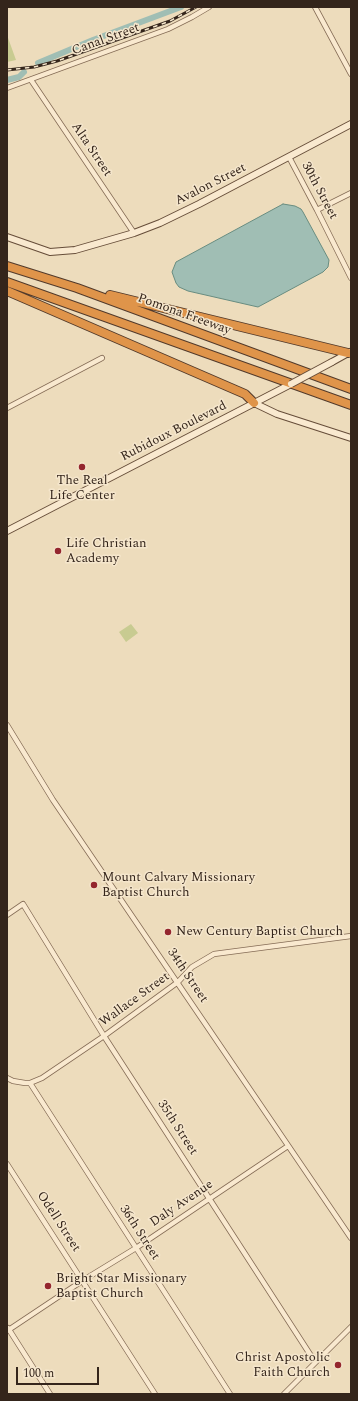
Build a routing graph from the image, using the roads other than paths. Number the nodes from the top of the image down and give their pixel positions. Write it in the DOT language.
graph roads {
  1 [pos="209,7"];
  2 [pos="315,7"];
  3 [pos="351,74"];
  4 [pos="31,80"];
  5 [pos="7,88"];
  6 [pos="351,124"];
  7 [pos="289,157"];
  8 [pos="351,193"];
  9 [pos="318,210"];
  10 [pos="134,233"];
  11 [pos="7,238"];
  12 [pos="7,266"];
  13 [pos="49,278"];
  14 [pos="351,278"];
  15 [pos="7,282"];
  16 [pos="7,292"];
  17 [pos="350,352"];
  18 [pos="102,358"];
  19 [pos="351,389"];
  20 [pos="254,403"];
  21 [pos="351,405"];
  22 [pos="7,408"];
  23 [pos="351,438"];
  24 [pos="7,530"];
  25 [pos="7,725"];
  26 [pos="7,915"];
  27 [pos="351,936"];
  28 [pos="178,982"];
  29 [pos="104,1036"];
  30 [pos="7,1078"];
  31 [pos="30,1083"];
  32 [pos="288,1146"];
  33 [pos="7,1164"];
  34 [pos="209,1199"];
  35 [pos="351,1238"];
  36 [pos="136,1248"];
  37 [pos="82,1281"];
  38 [pos="351,1327"];
  39 [pos="8,1329"];
  40 [pos="315,1362"];
  41 [pos="50,1394"];
  42 [pos="155,1394"];
  43 [pos="230,1394"];
  44 [pos="284,1394"];
  1 -- 4 [label="street, Canal Street"];
  2 -- 3 [label="street"];
  4 -- 5 [label="street, Canal Street"];
  4 -- 10 [label="street, Alta Street"];
  6 -- 7 [label="main road, Avalon Street"];
  7 -- 9 [label="street, 30th Street"];
  7 -- 10 [label="main road, Avalon Street"];
  8 -- 9 [label="street"];
  9 -- 14 [label="street, 30th Street"];
  10 -- 11 [label="main road, Avalon Street"];
  12 -- 13 [label="highway, Pomona Freeway"];
  13 -- 17 [label="highway"];
  13 -- 19 [label="highway, Pomona Freeway"];
  15 -- 21 [label="highway"];
  16 -- 20 [label="highway"];
  17 -- 20 [label="main road, Rubidoux Boulevard, bridge"];
  18 -- 22 [label="street"];
  20 -- 23 [label="main road"];
  20 -- 24 [label="main road, Rubidoux Boulevard"];
  25 -- 28 [label="street, 34th Street"];
  26 -- 29 [label="street, 35th Street"];
  27 -- 28 [label="street, Wallace Street"];
  28 -- 29 [label="street, Wallace Street"];
  28 -- 32 [label="street, 34th Street"];
  29 -- 31 [label="street, Wallace Street"];
  29 -- 34 [label="street, 35th Street"];
  30 -- 31 [label="street"];
  31 -- 36 [label="street, 36th Street"];
  32 -- 34 [label="street, Daly Avenue"];
  32 -- 35 [label="street, 34th Street"];
  33 -- 37 [label="street, Odell Street"];
  34 -- 36 [label="street, Daly Avenue"];
  34 -- 40 [label="street, 35th Street"];
  36 -- 37 [label="street, Daly Avenue"];
  36 -- 43 [label="street, 36th Street"];
  37 -- 39 [label="street, Daly Avenue"];
  37 -- 42 [label="street, Odell Street"];
  38 -- 40 [label="street"];
  39 -- 41 [label="street"];
  40 -- 44 [label="street"];
}
